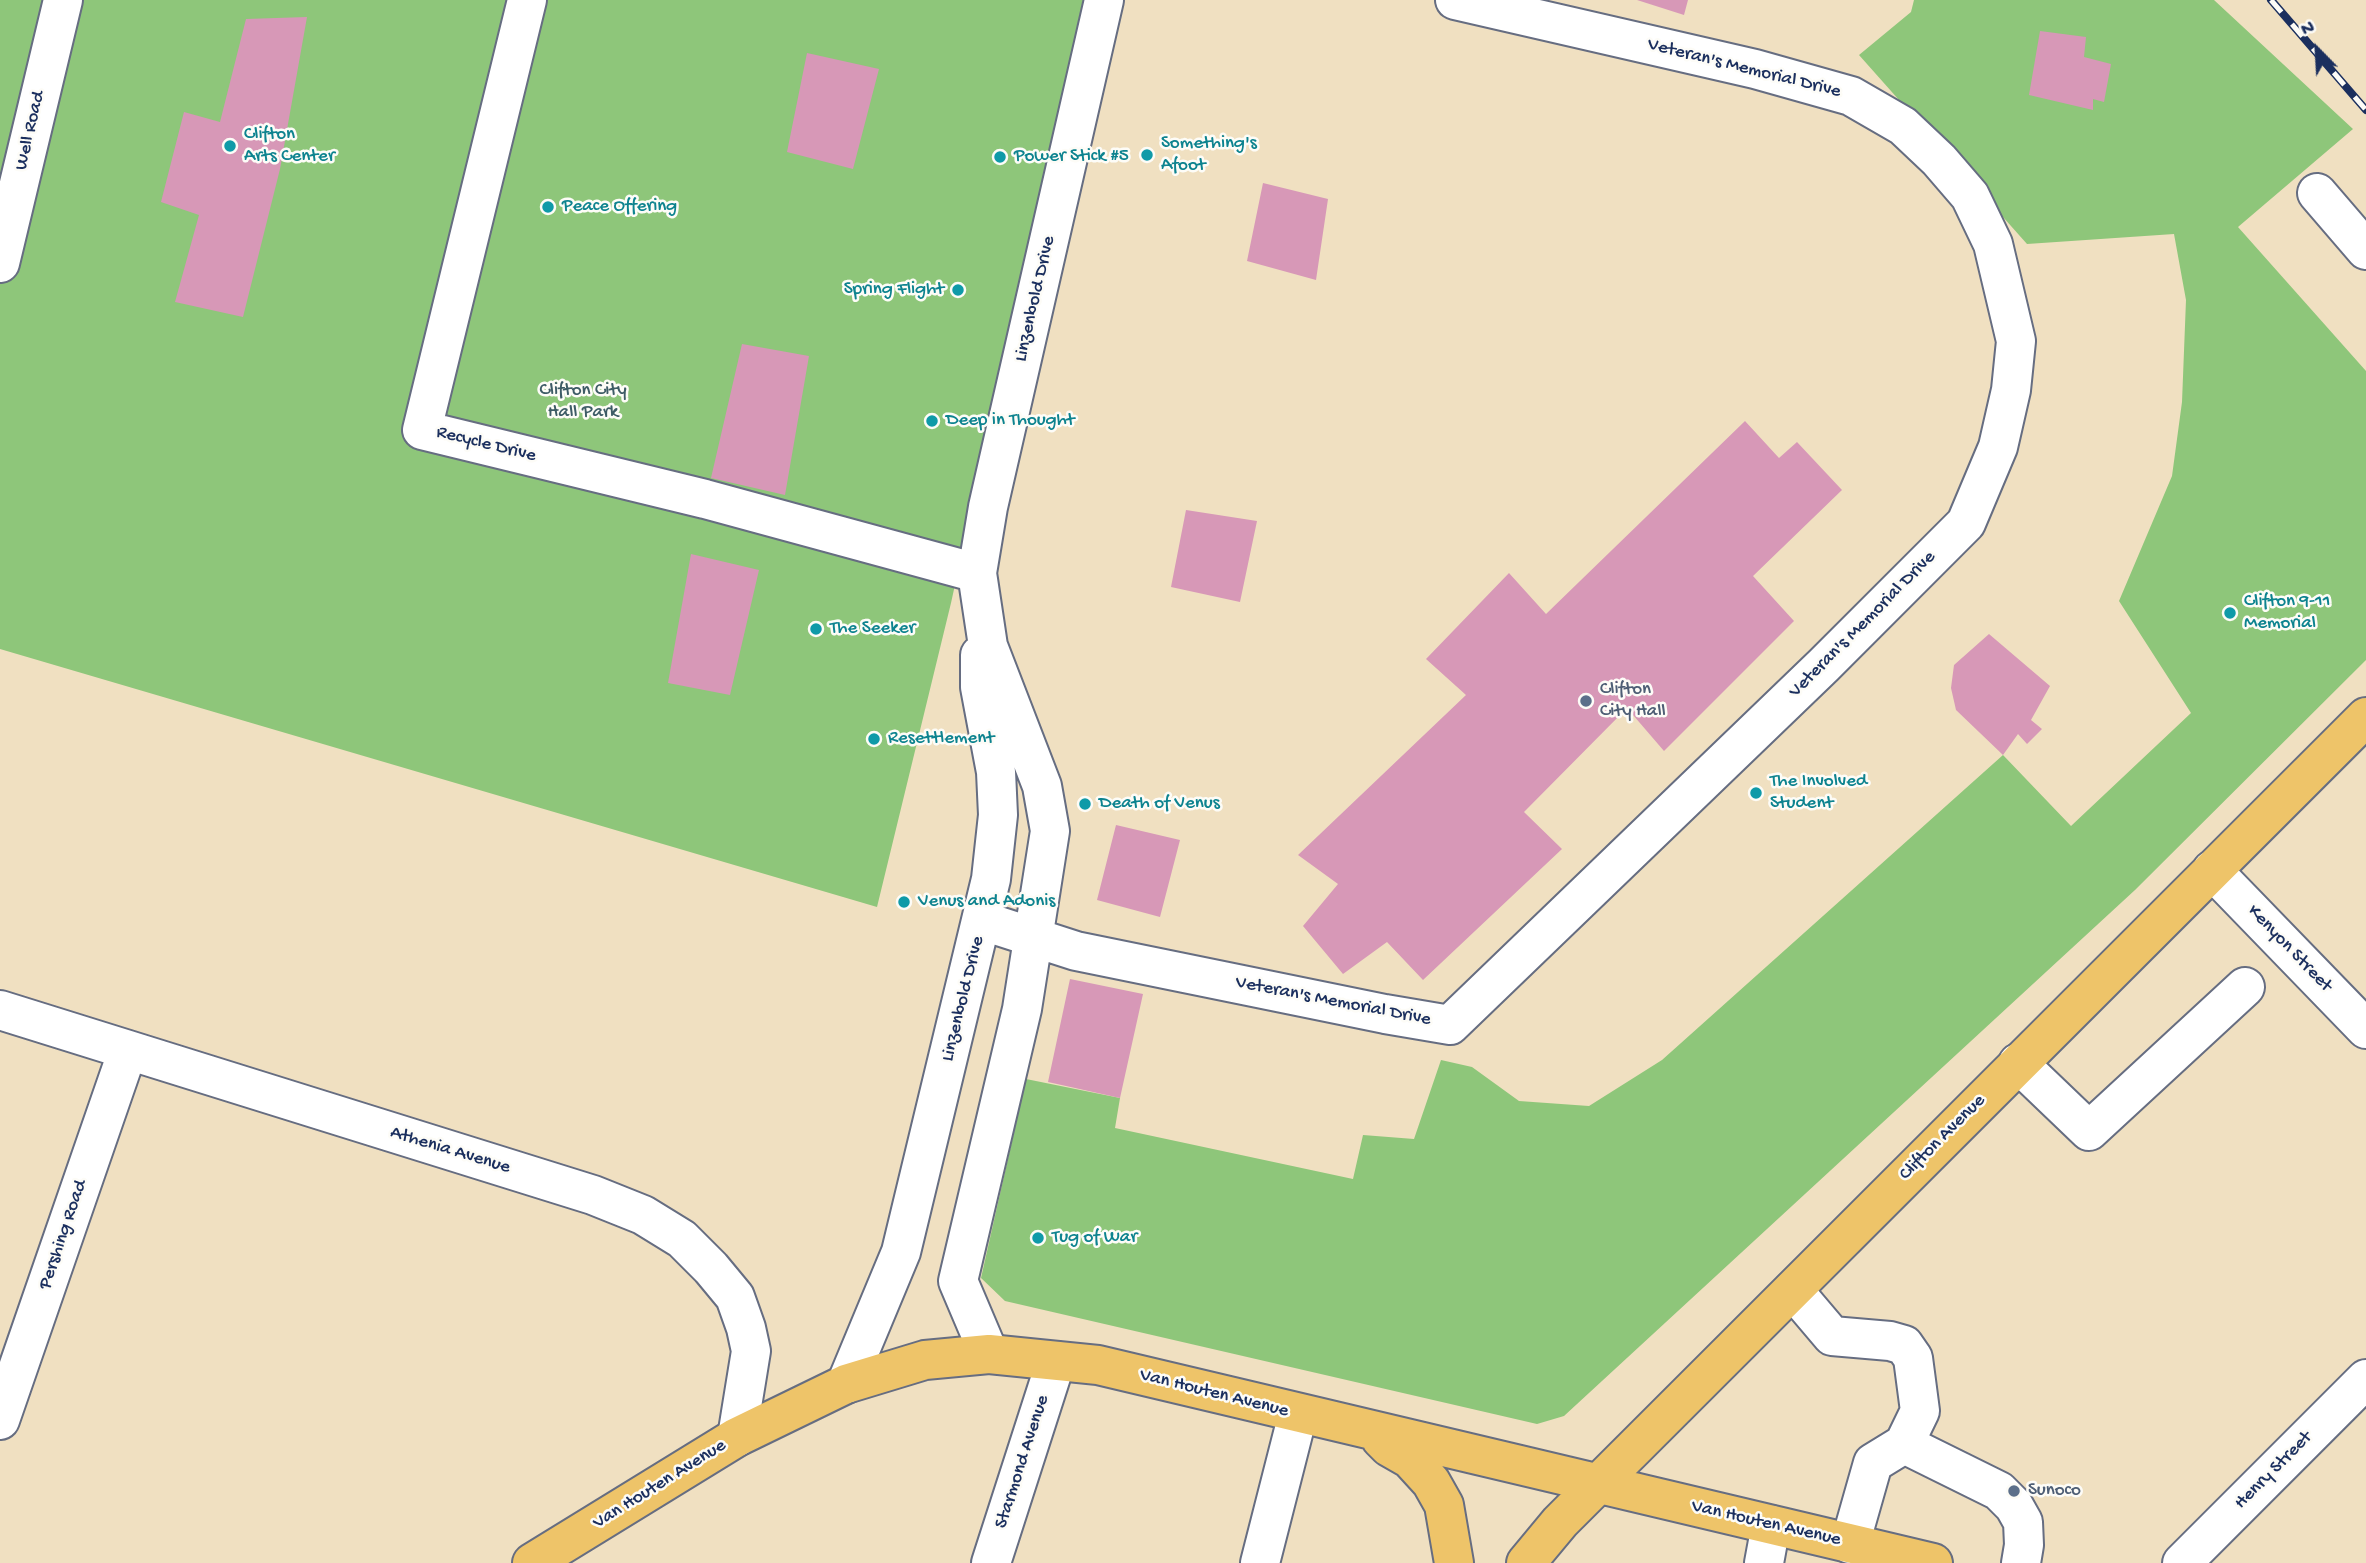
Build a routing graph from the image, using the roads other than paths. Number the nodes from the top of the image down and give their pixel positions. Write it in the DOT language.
graph roads {
  1 [pos="62,0"];
  2 [pos="527,0"];
  3 [pos="1104,0"];
  4 [pos="1455,0"];
  5 [pos="2317,193"];
  6 [pos="2366,250"];
  7 [pos="0,263"];
  8 [pos="978,587"];
  9 [pos="2366,718"];
  10 [pos="2212,870"];
  11 [pos="983,922"];
  12 [pos="1033,937"];
  13 [pos="2245,987"];
  14 [pos="0,1010"];
  15 [pos="2366,1029"];
  16 [pos="128,1051"];
  17 [pos="2018,1063"];
  18 [pos="1793,1290"];
  19 [pos="989,1354"];
  20 [pos="1056,1361"];
  21 [pos="2366,1380"];
  22 [pos="846,1384"];
  23 [pos="1298,1414"];
  24 [pos="0,1420"];
  25 [pos="1375,1433"];
  26 [pos="737,1437"];
  27 [pos="1904,1444"];
  28 [pos="1599,1485"];
  29 [pos="1771,1525"];
  30 [pos="1869,1553"];
  31 [pos="532,1563"];
  32 [pos="991,1563"];
  33 [pos="1260,1563"];
  34 [pos="1454,1563"];
  35 [pos="1526,1563"];
  36 [pos="1764,1563"];
  37 [pos="1933,1563"];
  38 [pos="2021,1563"];
  39 [pos="2182,1563"];
  1 -- 7 [label="street, Well Road"];
  2 -- 8 [label="street, Recycle Drive"];
  3 -- 8 [label="street, Linzenbold Drive"];
  4 -- 12 [label="street, Veteran's Memorial Drive"];
  5 -- 6 [label="street"];
  8 -- 11 [label="street, Linzenbold Drive"];
  8 -- 12 [label="street, Linzenbold Drive"];
  9 -- 10 [label="main road, Clifton Avenue"];
  10 -- 15 [label="street, Kenyon Street"];
  10 -- 17 [label="main road, Clifton Avenue"];
  11 -- 12 [label="street, Veteran's Memorial Drive"];
  11 -- 22 [label="street, Linzenbold Drive"];
  12 -- 19 [label="street, Linzenbold Drive"];
  13 -- 17 [label="street"];
  14 -- 16 [label="street, Athenia Avenue"];
  16 -- 24 [label="street, Pershing Road"];
  16 -- 26 [label="street, Athenia Avenue"];
  17 -- 18 [label="main road, Clifton Avenue"];
  18 -- 27 [label="street"];
  18 -- 28 [label="main road, Clifton Avenue"];
  19 -- 20 [label="main road, Van Houten Avenue"];
  19 -- 22 [label="main road, Van Houten Avenue"];
  20 -- 23 [label="main road, Van Houten Avenue"];
  20 -- 32 [label="street, Starmond Avenue"];
  21 -- 39 [label="street, Henry Street"];
  22 -- 26 [label="main road, Van Houten Avenue"];
  23 -- 25 [label="main road, Van Houten Avenue"];
  23 -- 33 [label="street"];
  25 -- 28 [label="main road, Van Houten Avenue"];
  25 -- 34 [label="main road"];
  26 -- 31 [label="main road, Van Houten Avenue"];
  27 -- 30 [label="street"];
  27 -- 38 [label="street"];
  28 -- 29 [label="main road, Van Houten Avenue"];
  28 -- 35 [label="main road, Clifton Avenue"];
  29 -- 30 [label="main road, Van Houten Avenue"];
  29 -- 36 [label="street"];
  30 -- 37 [label="main road, Van Houten Avenue"];
}
